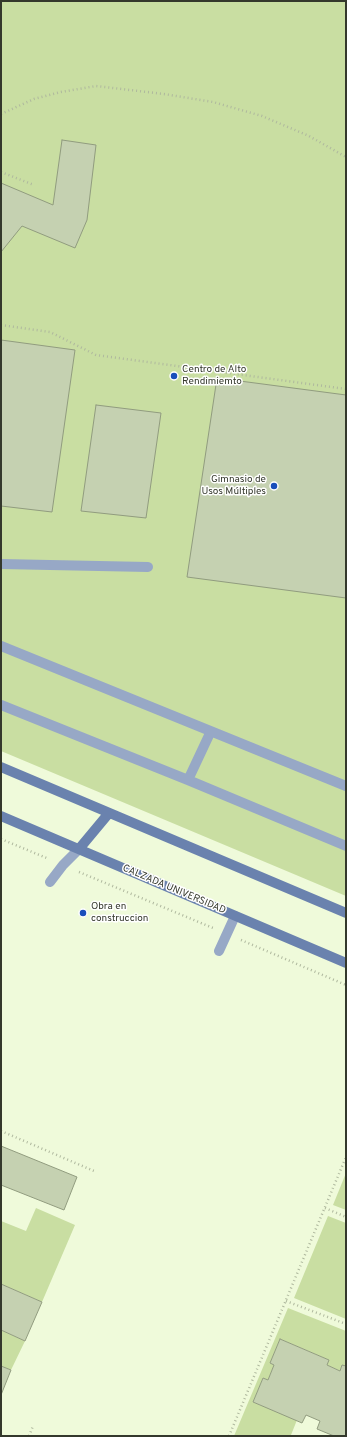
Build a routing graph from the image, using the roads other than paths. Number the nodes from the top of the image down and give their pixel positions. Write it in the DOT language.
graph roads {
  1 [pos="1,564"];
  2 [pos="148,567"];
  3 [pos="1,646"];
  4 [pos="1,705"];
  5 [pos="211,731"];
  6 [pos="1,767"];
  7 [pos="188,780"];
  8 [pos="346,786"];
  9 [pos="109,813"];
  10 [pos="1,816"];
  11 [pos="346,846"];
  12 [pos="79,849"];
  13 [pos="50,882"];
  14 [pos="346,913"];
  15 [pos="235,916"];
  16 [pos="219,951"];
  17 [pos="346,963"];
  1 -- 2 [label="lane"];
  3 -- 5 [label="lane"];
  4 -- 7 [label="lane"];
  5 -- 7 [label="lane"];
  5 -- 8 [label="lane"];
  6 -- 9 [label="main road"];
  7 -- 11 [label="lane"];
  9 -- 12 [label="main road"];
  9 -- 14 [label="main road"];
  10 -- 12 [label="main road, CALZADA UNIVERSIDAD"];
  12 -- 13 [label="lane"];
  12 -- 15 [label="main road, CALZADA UNIVERSIDAD"];
  15 -- 16 [label="lane"];
  15 -- 17 [label="main road, CALZADA UNIVERSIDAD"];
}
